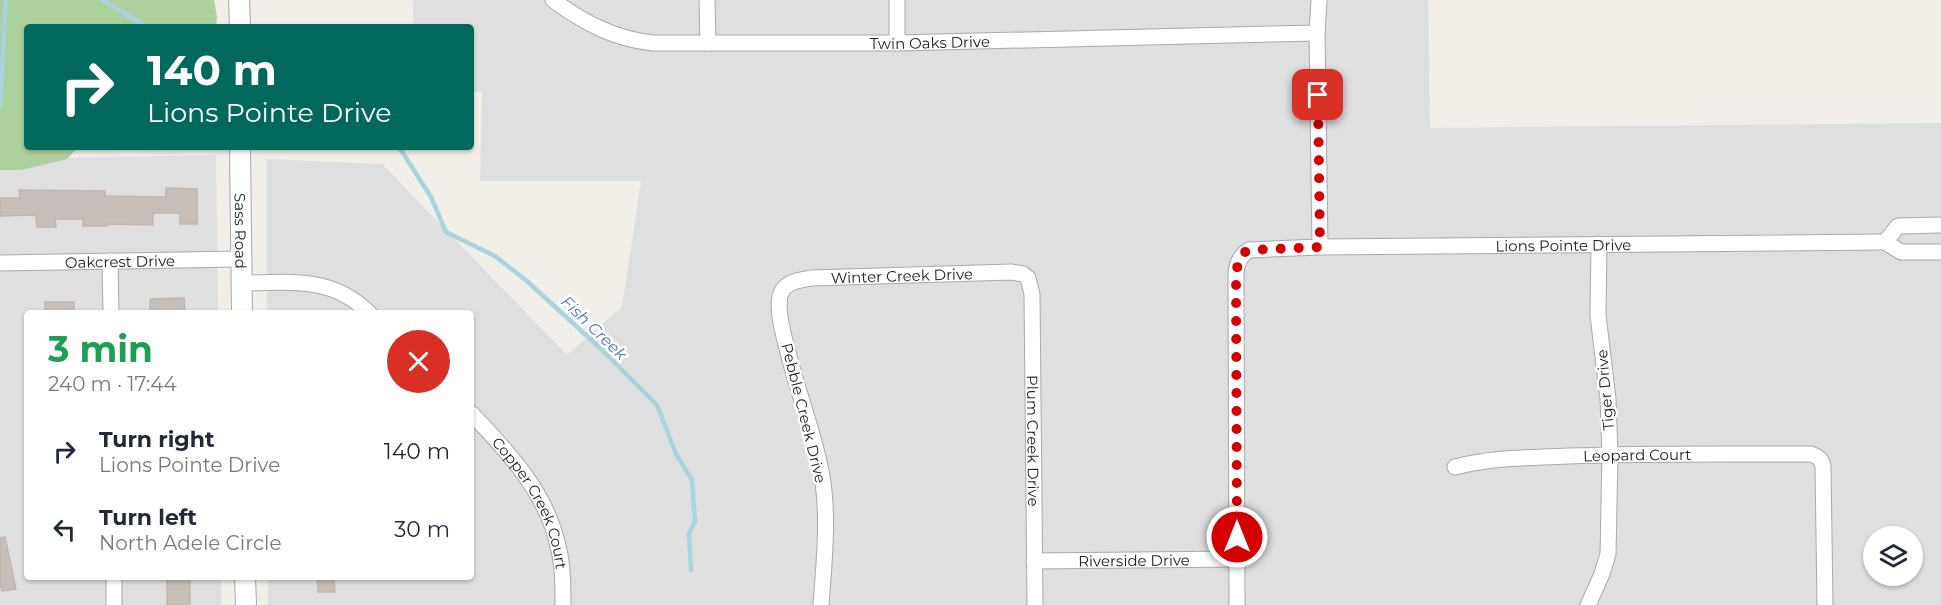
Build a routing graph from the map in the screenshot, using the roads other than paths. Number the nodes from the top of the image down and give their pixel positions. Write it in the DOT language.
graph roads {
  1 [pos="239,0"];
  2 [pos="553,0"];
  3 [pos="707,0"];
  4 [pos="897,0"];
  5 [pos="1319,0"];
  6 [pos="240,24"];
  7 [pos="1317,33"];
  8 [pos="897,43"];
  9 [pos="708,44"];
  10 [pos="240,150"];
  11 [pos="1941,225"];
  12 [pos="1885,242"];
  13 [pos="1599,244"];
  14 [pos="1320,247"];
  15 [pos="1941,252"];
  16 [pos="240,259"];
  17 [pos="110,261"];
  18 [pos="0,263"];
  19 [pos="1028,278"];
  20 [pos="241,283"];
  21 [pos="780,294"];
  22 [pos="111,310"];
  23 [pos="242,310"];
  24 [pos="366,310"];
  25 [pos="474,416"];
  26 [pos="1610,454"];
  27 [pos="1455,467"];
  28 [pos="1236,559"];
  29 [pos="1034,561"];
  30 [pos="114,580"];
  31 [pos="245,580"];
  32 [pos="114,605"];
  33 [pos="246,605"];
  34 [pos="564,605"];
  35 [pos="821,605"];
  36 [pos="1035,605"];
  37 [pos="1237,605"];
  38 [pos="1588,605"];
  39 [pos="1825,605"];
  1 -- 6 [label="street"];
  2 -- 9 [label="street, Twin Oaks Drive"];
  3 -- 9 [label="street"];
  4 -- 8 [label="street"];
  5 -- 7 [label="street"];
  7 -- 8 [label="street, Twin Oaks Drive"];
  7 -- 14 [label="street"];
  8 -- 9 [label="street, Twin Oaks Drive"];
  10 -- 16 [label="street, Sass Road"];
  11 -- 12 [label="street"];
  12 -- 13 [label="street, Lions Pointe Drive"];
  12 -- 15 [label="street"];
  13 -- 14 [label="street, Lions Pointe Drive"];
  13 -- 26 [label="street, Tiger Drive"];
  14 -- 28 [label="street, Lions Pointe Drive"];
  16 -- 17 [label="street, Oakcrest Drive"];
  16 -- 20 [label="street, Sass Road"];
  17 -- 18 [label="street, Oakcrest Drive"];
  17 -- 22 [label="street"];
  19 -- 21 [label="street, Winter Creek Drive"];
  19 -- 29 [label="street, Plum Creek Drive"];
  20 -- 23 [label="street, Sass Road"];
  20 -- 24 [label="street"];
  21 -- 35 [label="street, Pebble Creek Drive"];
  25 -- 34 [label="street, Copper Creek Court"];
  26 -- 27 [label="street, Leopard Court"];
  26 -- 38 [label="street, Tiger Drive"];
  26 -- 39 [label="street, Leopard Court"];
  28 -- 29 [label="street, Riverside Drive"];
  28 -- 37 [label="street"];
  29 -- 36 [label="street, Plum Creek Drive"];
  30 -- 32 [label="street"];
  31 -- 33 [label="street"];
}
